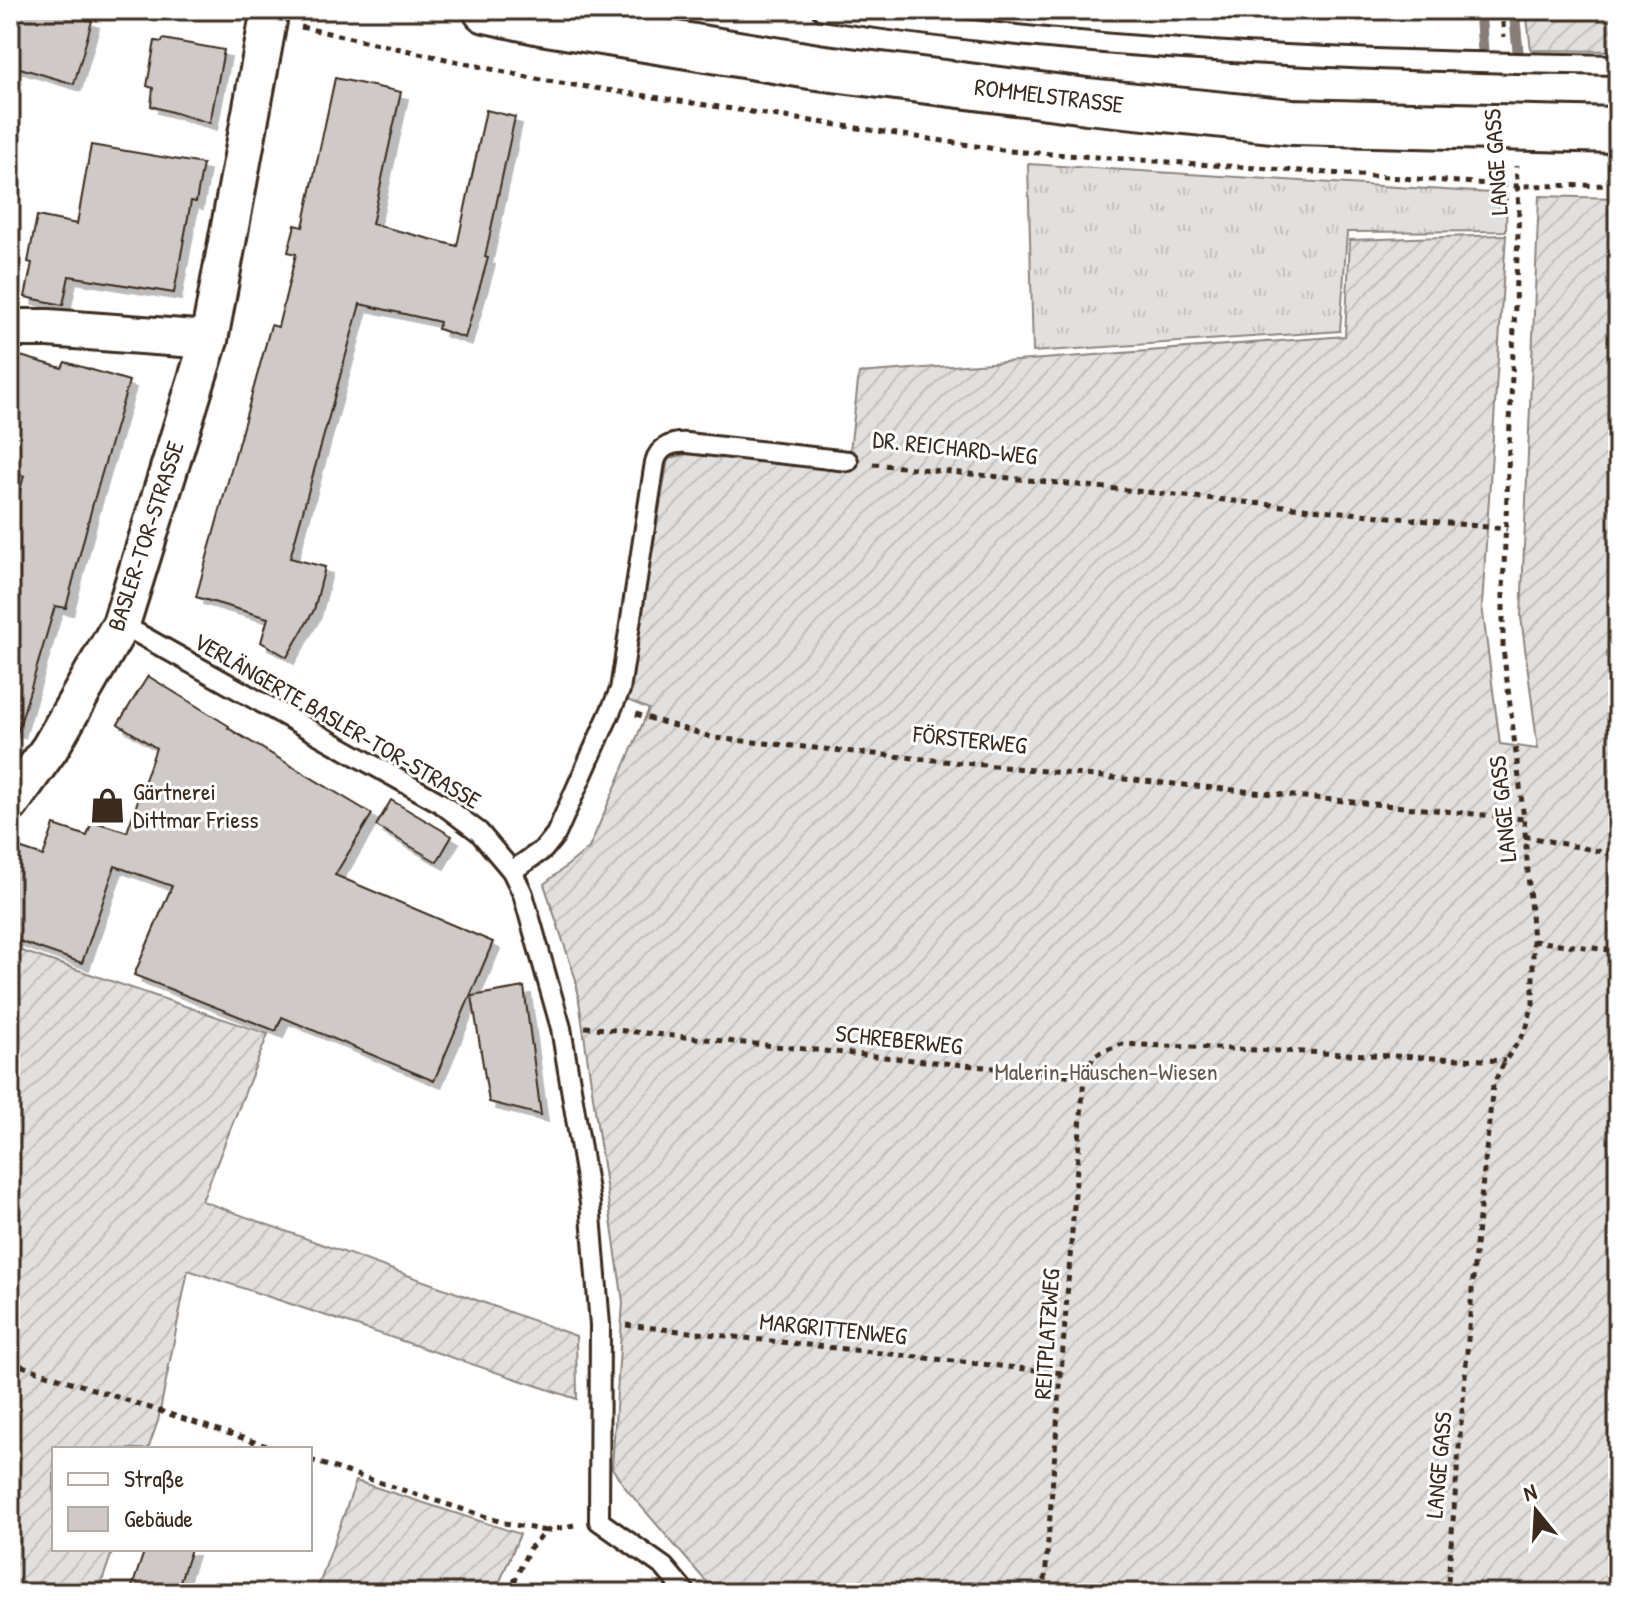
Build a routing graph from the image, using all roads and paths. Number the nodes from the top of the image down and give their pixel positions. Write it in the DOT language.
graph roads {
  1 [pos="486,10"];
  2 [pos="822,10"];
  3 [pos="1502,10"];
  4 [pos="269,15"];
  5 [pos="1506,63"];
  6 [pos="1618,65"];
  7 [pos="1513,127"];
  8 [pos="1618,130"];
  9 [pos="1618,185"];
  10 [pos="1518,186"];
  11 [pos="10,328"];
  12 [pos="209,340"];
  13 [pos="848,461"];
  14 [pos="1507,529"];
  15 [pos="121,624"];
  16 [pos="613,706"];
  17 [pos="10,804"];
  18 [pos="1524,819"];
  19 [pos="1524,836"];
  20 [pos="1618,855"];
  21 [pos="512,871"];
  22 [pos="1533,941"];
  23 [pos="1618,951"];
  24 [pos="561,1028"];
  25 [pos="1505,1061"];
  26 [pos="1084,1077"];
  27 [pos="600,1325"];
  28 [pos="10,1362"];
  29 [pos="1063,1373"];
  30 [pos="270,1447"];
  31 [pos="312,1461"];
  32 [pos="599,1521"];
  33 [pos="546,1531"];
  34 [pos="509,1593"];
  35 [pos="686,1593"];
  36 [pos="1044,1593"];
  37 [pos="1447,1593"];
  1 -- 7 [label="main road, ROMMELSTRASSE"];
  2 -- 5 [label="lane"];
  3 -- 5 [label="path"];
  4 -- 10 [label="path"];
  4 -- 12 [label="street, BASLER-TOR-STRASSE"];
  5 -- 6 [label="lane"];
  7 -- 8 [label="main road, ROMMELSTRASSE"];
  7 -- 10 [label="path, LANGE GASS"];
  9 -- 10 [label="path"];
  10 -- 14 [label="path, LANGE GASS"];
  11 -- 12 [label="street"];
  12 -- 15 [label="street, BASLER-TOR-STRASSE"];
  13 -- 14 [label="path, DR. REICHARD-WEG"];
  13 -- 16 [label="lane, DR. REICHARD-WEG"];
  14 -- 18 [label="path, LANGE GASS"];
  15 -- 17 [label="street, BASLER-TOR-STRASSE"];
  15 -- 21 [label="lane, VERLÄNGERTE BASLER-TOR-STRASSE"];
  16 -- 18 [label="path, FÖRSTERWEG"];
  16 -- 21 [label="lane"];
  18 -- 19 [label="path, LANGE GASS"];
  19 -- 20 [label="path"];
  19 -- 22 [label="path, LANGE GASS"];
  21 -- 24 [label="lane, VERLÄNGERTE BASLER-TOR-STRASSE"];
  22 -- 23 [label="path"];
  22 -- 25 [label="path, LANGE GASS"];
  24 -- 26 [label="path, SCHREBERWEG"];
  24 -- 27 [label="lane, VERLÄNGERTE BASLER-TOR-STRASSE"];
  25 -- 26 [label="path"];
  25 -- 37 [label="path, LANGE GASS"];
  26 -- 29 [label="path, REITPLATZWEG"];
  27 -- 29 [label="path, MARGRITTENWEG"];
  27 -- 32 [label="lane, VERLÄNGERTE BASLER-TOR-STRASSE"];
  28 -- 30 [label="path"];
  29 -- 36 [label="path, REITPLATZWEG"];
  31 -- 33 [label="path"];
  32 -- 33 [label="path"];
  32 -- 35 [label="lane"];
  33 -- 34 [label="path"];
}
